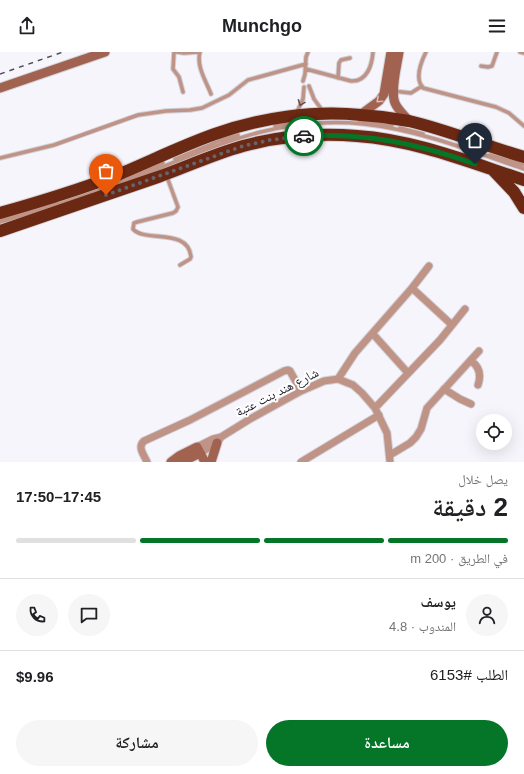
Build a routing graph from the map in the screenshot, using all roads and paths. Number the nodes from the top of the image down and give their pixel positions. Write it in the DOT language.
graph roads {
  1 [pos="105,52"];
  2 [pos="176,52"];
  3 [pos="200,52"];
  4 [pos="308,52"];
  5 [pos="373,52"];
  6 [pos="391,52"];
  7 [pos="399,52"];
  8 [pos="426,52"];
  9 [pos="497,52"];
  10 [pos="520,52"];
  11 [pos="524,53"];
  12 [pos="350,58"];
  13 [pos="481,66"];
  14 [pos="306,67"];
  15 [pos="338,78"];
  16 [pos="305,80"];
  17 [pos="309,86"];
  18 [pos="422,86"];
  19 [pos="304,87"];
  20 [pos="0,88"];
  21 [pos="393,91"];
  22 [pos="183,92"];
  23 [pos="210,94"];
  24 [pos="325,114"];
  25 [pos="360,115"];
  26 [pos="292,116"];
  27 [pos="409,121"];
  28 [pos="524,126"];
  29 [pos="524,157"];
  30 [pos="0,158"];
  31 [pos="524,165"];
  32 [pos="492,169"];
  33 [pos="524,169"];
  34 [pos="166,174"];
  35 [pos="524,180"];
  36 [pos="524,208"];
  37 [pos="0,213"];
  38 [pos="0,221"];
  39 [pos="0,231"];
  40 [pos="180,265"];
  41 [pos="429,266"];
  42 [pos="412,288"];
  43 [pos="466,308"];
  44 [pos="452,325"];
  45 [pos="373,334"];
  46 [pos="480,351"];
  47 [pos="471,361"];
  48 [pos="408,373"];
  49 [pos="338,378"];
  50 [pos="478,385"];
  51 [pos="444,389"];
  52 [pos="301,391"];
  53 [pos="471,404"];
  54 [pos="375,408"];
  55 [pos="379,415"];
  56 [pos="219,440"];
  57 [pos="196,454"];
  58 [pos="390,458"];
  59 [pos="147,462"];
  60 [pos="171,462"];
  61 [pos="180,462"];
  62 [pos="205,462"];
  63 [pos="211,462"];
  64 [pos="301,462"];
  1 -- 20 [label="main road"];
  2 -- 3 [label="lane"];
  2 -- 22 [label="lane"];
  3 -- 23 [label="lane"];
  4 -- 14 [label="lane"];
  5 -- 15 [label="lane"];
  6 -- 25 [label="main road, one-way"];
  7 -- 21 [label="main road"];
  8 -- 18 [label="lane"];
  9 -- 13 [label="lane"];
  10 -- 11 [label="lane"];
  12 -- 15 [label="lane"];
  14 -- 15 [label="lane"];
  14 -- 16 [label="lane"];
  14 -- 30 [label="lane"];
  17 -- 24 [label="lane"];
  18 -- 21 [label="lane"];
  18 -- 28 [label="lane"];
  19 -- 26 [label="lane, one-way"];
  21 -- 27 [label="main road"];
  24 -- 25 [label="highway"];
  24 -- 26 [label="highway"];
  25 -- 27 [label="highway"];
  26 -- 37 [label="highway"];
  27 -- 29 [label="highway"];
  31 -- 38 [label="lane"];
  32 -- 34 [label="highway"];
  32 -- 35 [label="highway"];
  32 -- 36 [label="highway"];
  33 -- 38 [label="lane"];
  34 -- 39 [label="highway"];
  34 -- 40 [label="lane"];
  41 -- 42 [label="street"];
  42 -- 44 [label="street"];
  42 -- 45 [label="street"];
  43 -- 44 [label="street"];
  44 -- 48 [label="street"];
  45 -- 48 [label="street"];
  45 -- 49 [label="street"];
  46 -- 47 [label="street"];
  47 -- 50 [label="street"];
  47 -- 51 [label="street"];
  48 -- 54 [label="street"];
  49 -- 52 [label="street, شارع هند بنت عتبة"];
  49 -- 54 [label="street, شارع هند بنت عتبة"];
  51 -- 53 [label="street"];
  51 -- 58 [label="street"];
  52 -- 56 [label="street, شارع هند بنت عتبة"];
  52 -- 59 [label="street"];
  54 -- 55 [label="street, شارع هند بنت عتبة"];
  55 -- 58 [label="street, شارع هند بنت عتبة"];
  55 -- 64 [label="street"];
  56 -- 57 [label="street, شارع هند بنت عتبة"];
  56 -- 63 [label="main road"];
  57 -- 60 [label="main road, شارع هند بنت عتبة"];
  57 -- 61 [label="main road, شارع هند بنت عتبة"];
  57 -- 62 [label="main road"];
}
